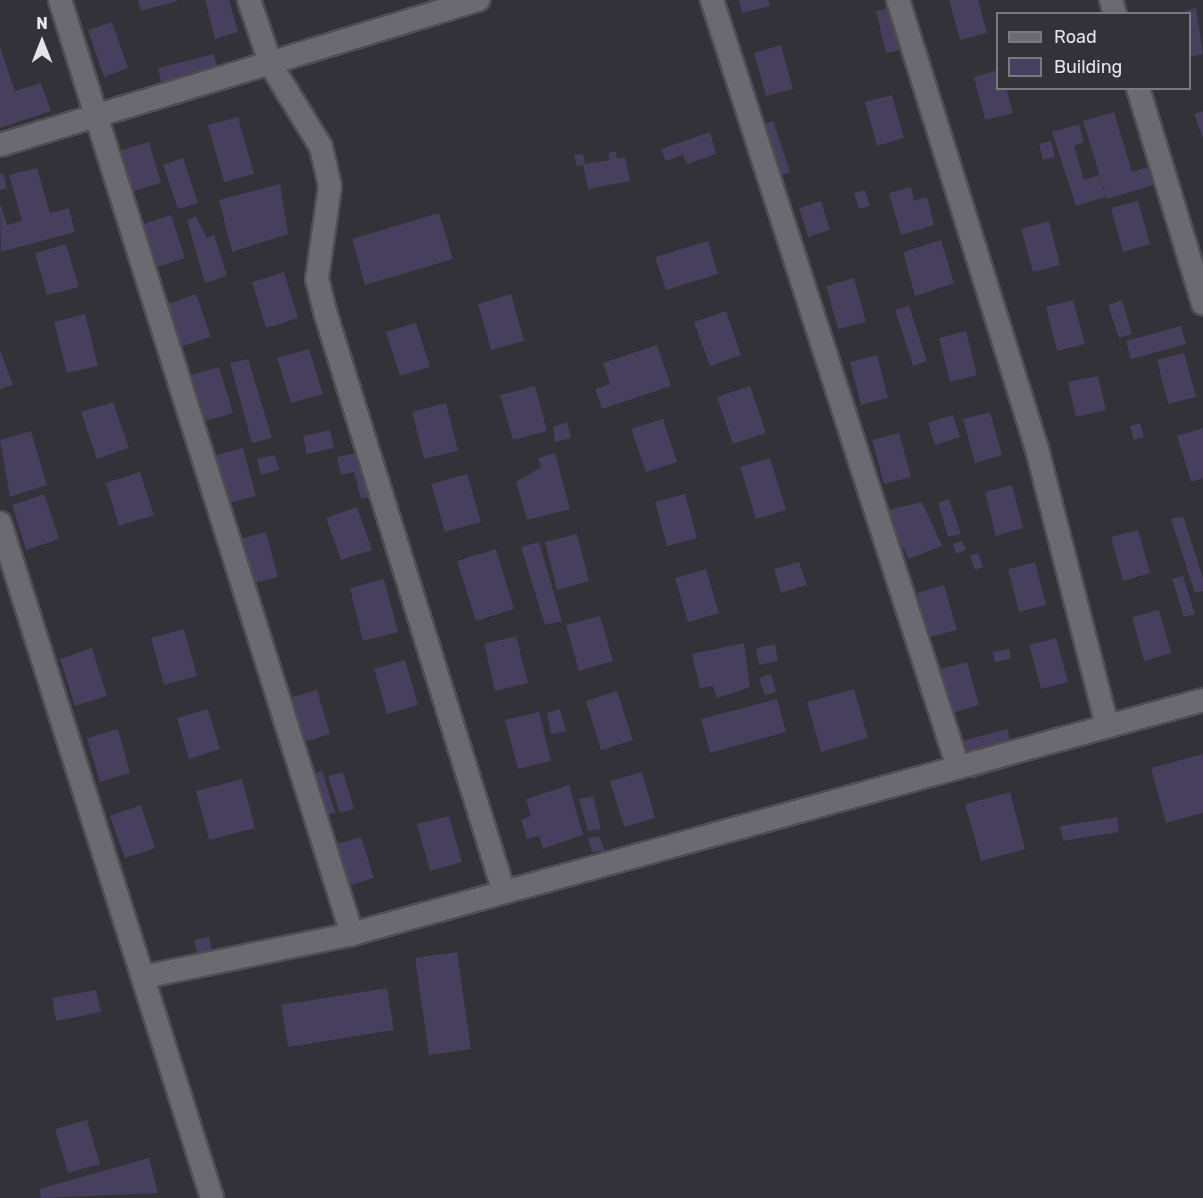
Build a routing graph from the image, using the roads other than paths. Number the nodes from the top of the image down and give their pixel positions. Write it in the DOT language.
graph roads {
  1 [pos="60,0"];
  2 [pos="249,0"];
  3 [pos="478,0"];
  4 [pos="712,0"];
  5 [pos="898,0"];
  6 [pos="271,65"];
  7 [pos="1139,90"];
  8 [pos="97,119"];
  9 [pos="0,145"];
  10 [pos="1203,303"];
  11 [pos="0,523"];
  12 [pos="1203,700"];
  13 [pos="1107,726"];
  14 [pos="958,767"];
  15 [pos="504,892"];
  16 [pos="352,934"];
  17 [pos="143,977"];
  18 [pos="212,1198"];
  1 -- 8 [label="street"];
  2 -- 6 [label="street"];
  3 -- 6 [label="street"];
  4 -- 14 [label="street"];
  5 -- 13 [label="street"];
  6 -- 8 [label="street"];
  6 -- 15 [label="street"];
  7 -- 10 [label="street"];
  8 -- 9 [label="street"];
  8 -- 16 [label="street"];
  11 -- 17 [label="street"];
  12 -- 13 [label="street"];
  13 -- 14 [label="street"];
  14 -- 15 [label="street"];
  15 -- 16 [label="street"];
  16 -- 17 [label="street"];
  17 -- 18 [label="street"];
}
